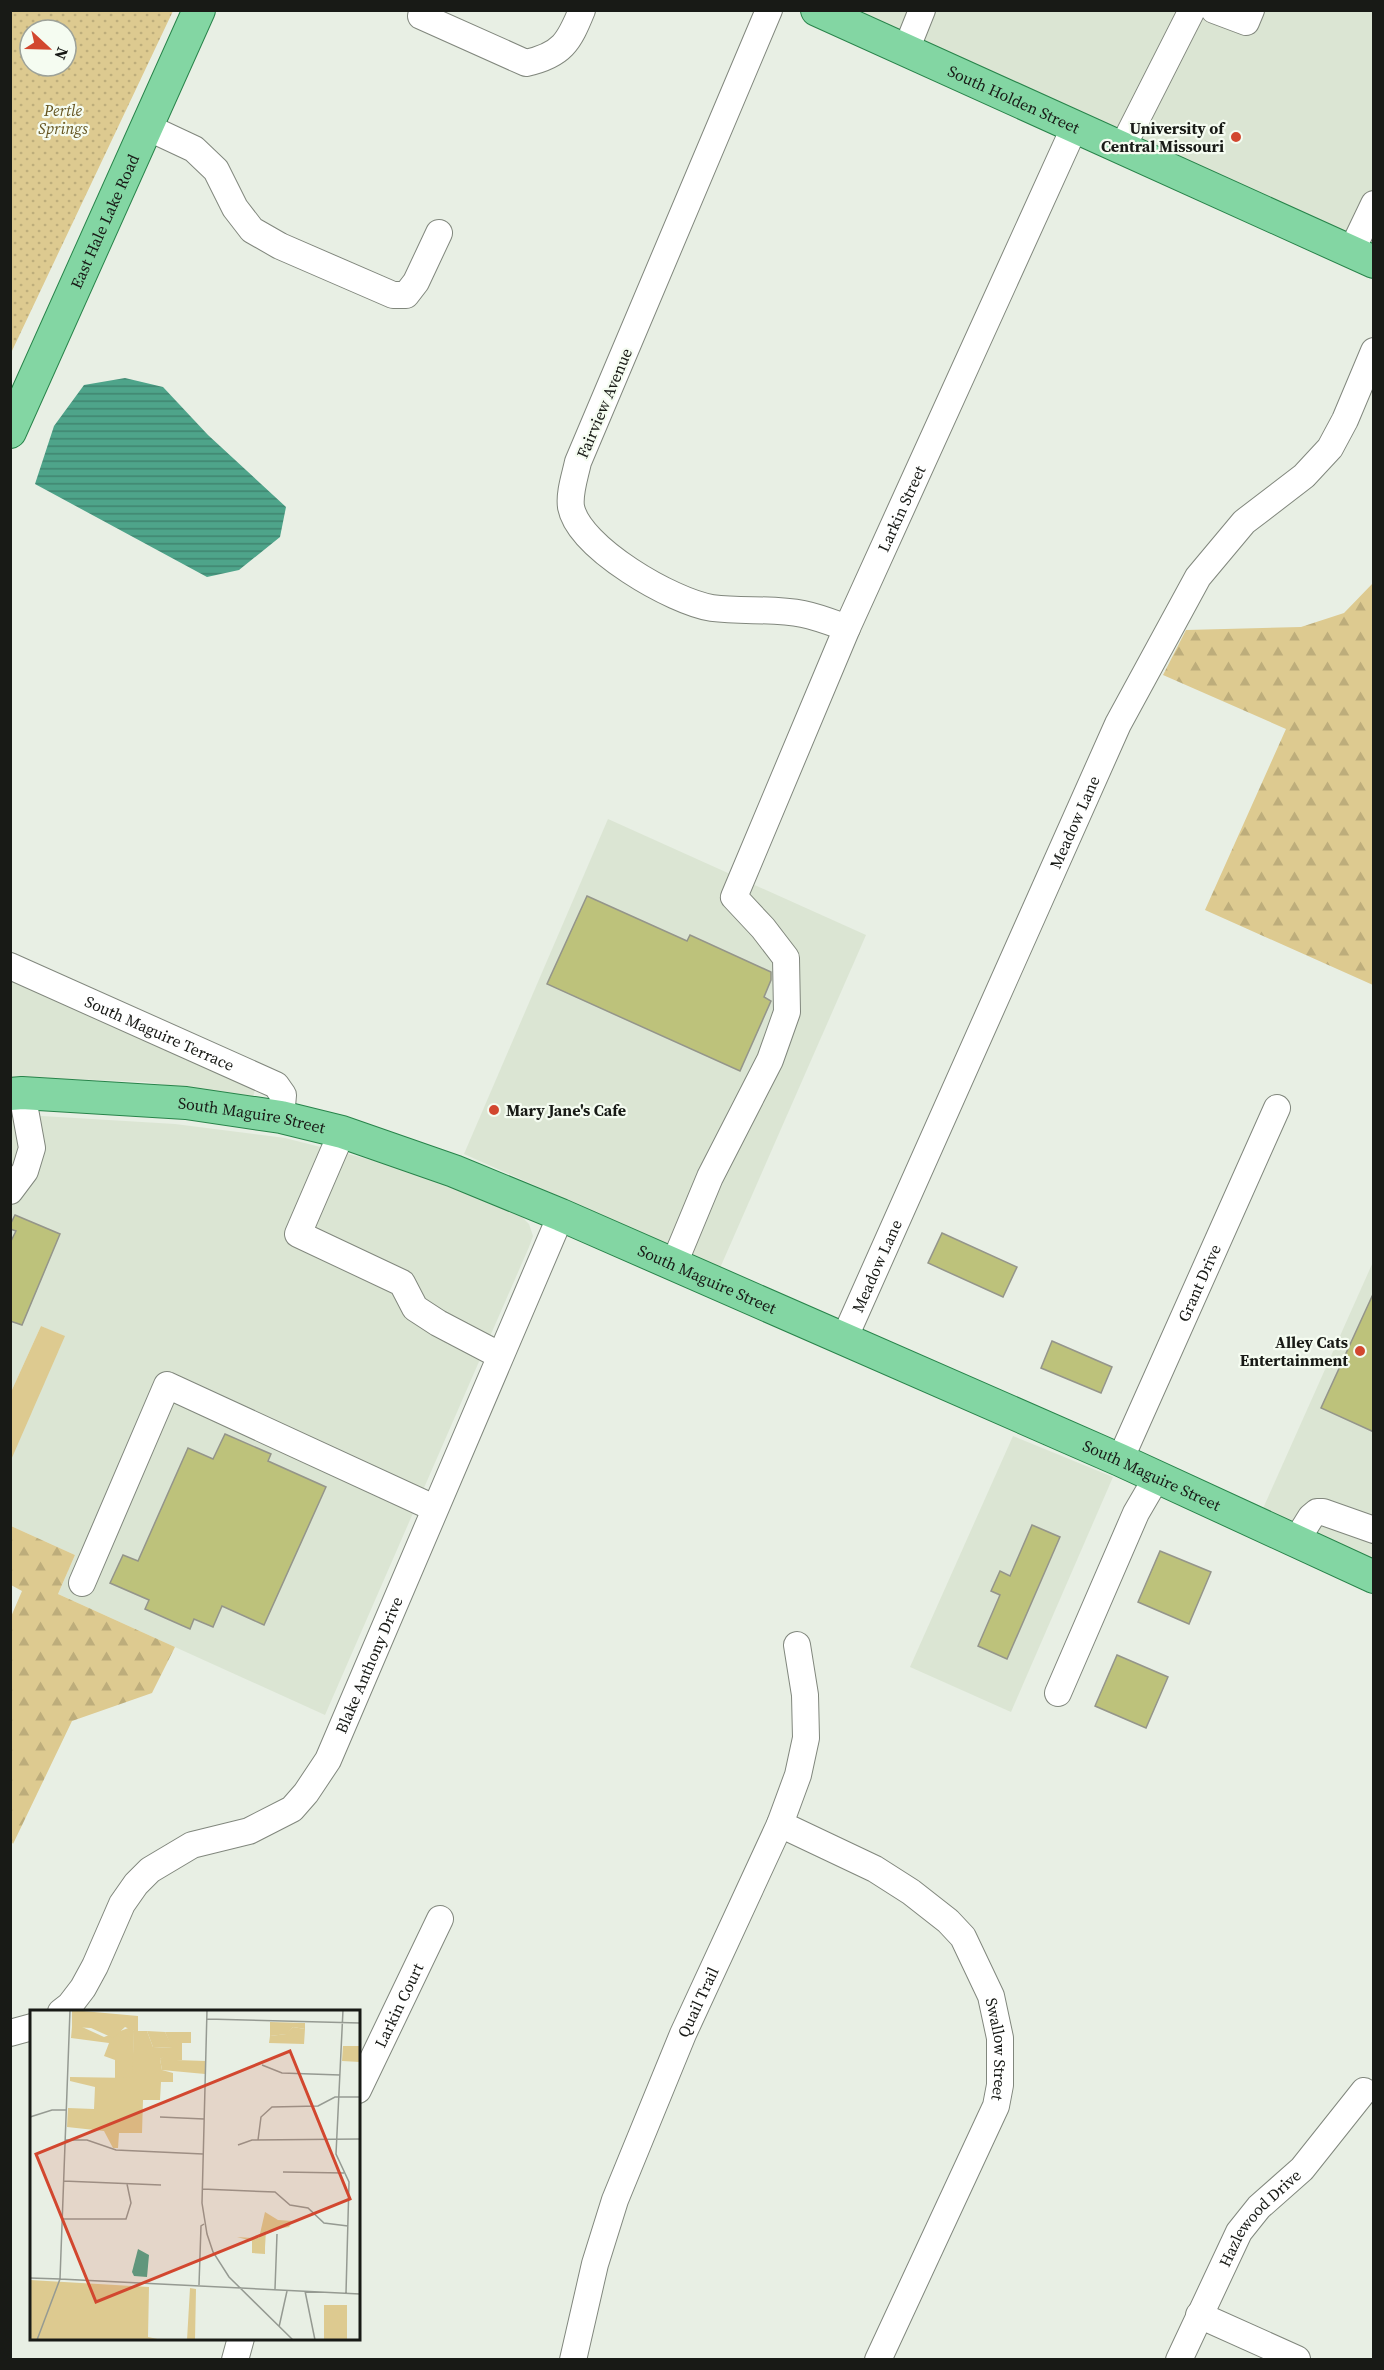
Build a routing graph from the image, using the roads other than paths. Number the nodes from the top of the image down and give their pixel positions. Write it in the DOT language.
graph roads {
  1 [pos="199,10"];
  2 [pos="582,10"];
  3 [pos="769,10"];
  4 [pos="817,10"];
  5 [pos="922,10"];
  6 [pos="1192,10"];
  7 [pos="1214,10"];
  8 [pos="1251,10"];
  9 [pos="421,16"];
  10 [pos="906,50"];
  11 [pos="1075,126"];
  12 [pos="147,127"];
  13 [pos="1122,148"];
  14 [pos="1374,204"];
  15 [pos="439,233"];
  16 [pos="1362,257"];
  17 [pos="1374,351"];
  18 [pos="10,432"];
  19 [pos="847,628"];
  20 [pos="10,966"];
  21 [pos="16,1093"];
  22 [pos="1277,1108"];
  23 [pos="281,1117"];
  24 [pos="342,1132"];
  25 [pos="10,1191"];
  26 [pos="561,1215"];
  27 [pos="673,1266"];
  28 [pos="844,1339"];
  29 [pos="499,1355"];
  30 [pos="1120,1460"];
  31 [pos="1157,1477"];
  32 [pos="434,1508"];
  33 [pos="1374,1530"];
  34 [pos="1296,1541"];
  35 [pos="1374,1577"];
  36 [pos="82,1583"];
  37 [pos="797,1646"];
  38 [pos="1058,1693"];
  39 [pos="780,1824"];
  40 [pos="440,1919"];
  41 [pos="64,2010"];
  42 [pos="30,2028"];
  43 [pos="10,2033"];
  44 [pos="360,2086"];
  45 [pos="1364,2091"];
  46 [pos="1199,2315"];
  47 [pos="240,2340"];
  48 [pos="1297,2359"];
  49 [pos="235,2360"];
  50 [pos="573,2360"];
  51 [pos="878,2360"];
  52 [pos="1179,2360"];
  1 -- 12 [label="main road, East Hale Lake Road"];
  2 -- 9 [label="street"];
  3 -- 19 [label="street, Fairview Avenue"];
  4 -- 10 [label="main road, South Holden Street"];
  5 -- 10 [label="street"];
  6 -- 13 [label="street"];
  7 -- 8 [label="street"];
  10 -- 11 [label="main road, South Holden Street"];
  11 -- 13 [label="main road, South Holden Street"];
  11 -- 19 [label="street, Larkin Street"];
  12 -- 15 [label="street"];
  12 -- 18 [label="main road, East Hale Lake Road"];
  13 -- 16 [label="main road, South Holden Street"];
  14 -- 16 [label="street"];
  17 -- 28 [label="street, Meadow Lane"];
  19 -- 27 [label="street, Larkin Street"];
  20 -- 23 [label="street, South Maguire Terrace"];
  21 -- 23 [label="main road, South Maguire Street"];
  21 -- 25 [label="street"];
  22 -- 30 [label="street, Grant Drive"];
  23 -- 24 [label="main road, South Maguire Street"];
  24 -- 26 [label="main road, South Maguire Street"];
  24 -- 29 [label="street"];
  26 -- 27 [label="main road, South Maguire Street"];
  26 -- 29 [label="street, Blake Anthony Drive"];
  27 -- 28 [label="main road, South Maguire Street"];
  28 -- 30 [label="main road, South Maguire Street"];
  29 -- 32 [label="street, Blake Anthony Drive"];
  30 -- 31 [label="main road, South Maguire Street"];
  31 -- 34 [label="main road, South Maguire Street"];
  31 -- 38 [label="street"];
  32 -- 36 [label="street"];
  32 -- 41 [label="street, Blake Anthony Drive"];
  33 -- 34 [label="street"];
  34 -- 35 [label="main road, South Maguire Street"];
  37 -- 39 [label="street, Quail Trail"];
  39 -- 50 [label="street, Quail Trail"];
  39 -- 51 [label="street, Swallow Street"];
  40 -- 44 [label="street, Larkin Court"];
  42 -- 43 [label="street"];
  45 -- 46 [label="street, Hazlewood Drive"];
  46 -- 48 [label="street"];
  46 -- 52 [label="street, Hazlewood Drive"];
  47 -- 49 [label="street"];
}
